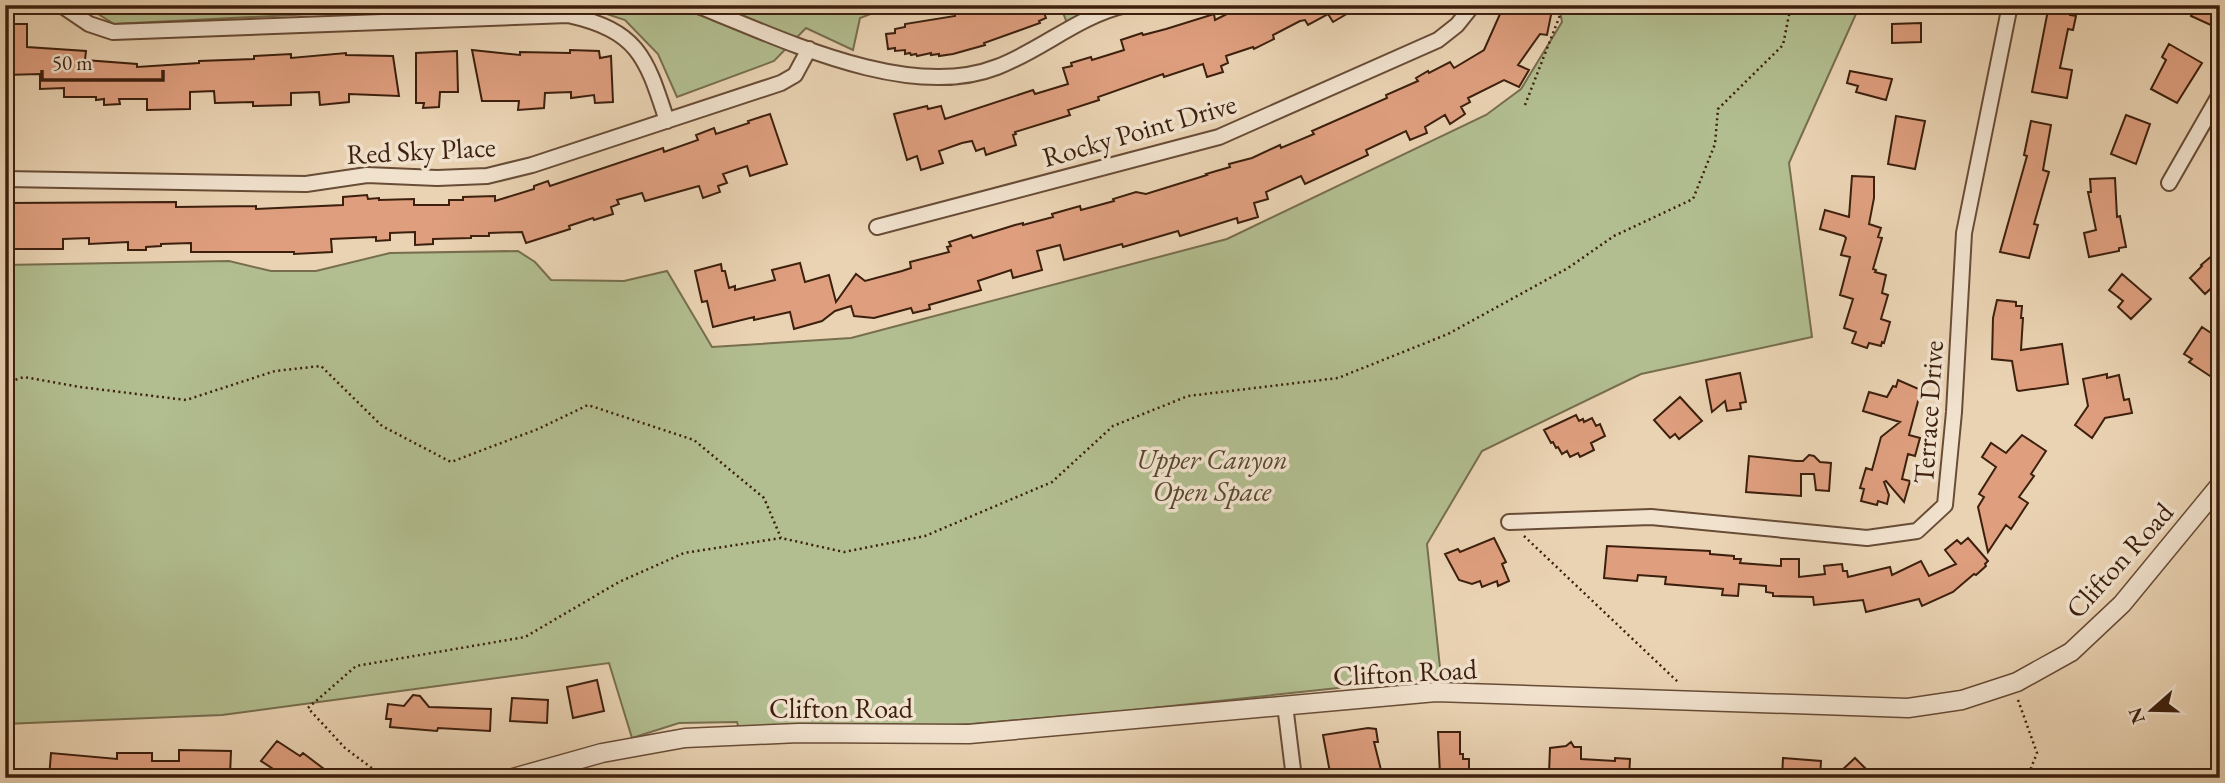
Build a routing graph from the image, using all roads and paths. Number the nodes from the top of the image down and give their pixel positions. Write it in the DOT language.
graph roads {
  1 [pos="61,5"];
  2 [pos="696,5"];
  3 [pos="1126,5"];
  4 [pos="1473,5"];
  5 [pos="1564,5"];
  6 [pos="1791,5"];
  7 [pos="2010,5"];
  8 [pos="809,49"];
  9 [pos="2220,94"];
  10 [pos="1525,105"];
  11 [pos="667,121"];
  12 [pos="5,179"];
  13 [pos="2169,183"];
  14 [pos="877,227"];
  15 [pos="5,383"];
  16 [pos="2220,485"];
  17 [pos="1509,522"];
  18 [pos="781,538"];
  19 [pos="2012,684"];
  20 [pos="1697,701"];
  21 [pos="1285,705"];
  22 [pos="385,778"];
  23 [pos="513,778"];
  24 [pos="1294,778"];
  25 [pos="2027,778"];
  1 -- 11 [label="street"];
  2 -- 8 [label="street"];
  3 -- 8 [label="street"];
  4 -- 14 [label="street, Rocky Point Drive"];
  5 -- 10 [label="path"];
  6 -- 18 [label="path"];
  7 -- 17 [label="street, Terrace Drive"];
  8 -- 11 [label="street, Red Sky Place"];
  9 -- 13 [label="street"];
  11 -- 12 [label="street, Red Sky Place"];
  15 -- 18 [label="path"];
  16 -- 19 [label="street, Clifton Road"];
  17 -- 20 [label="path"];
  18 -- 22 [label="path"];
  19 -- 20 [label="street, Clifton Road"];
  19 -- 25 [label="path"];
  20 -- 21 [label="street, Clifton Road"];
  21 -- 23 [label="street, Clifton Road"];
  21 -- 24 [label="street"];
}
